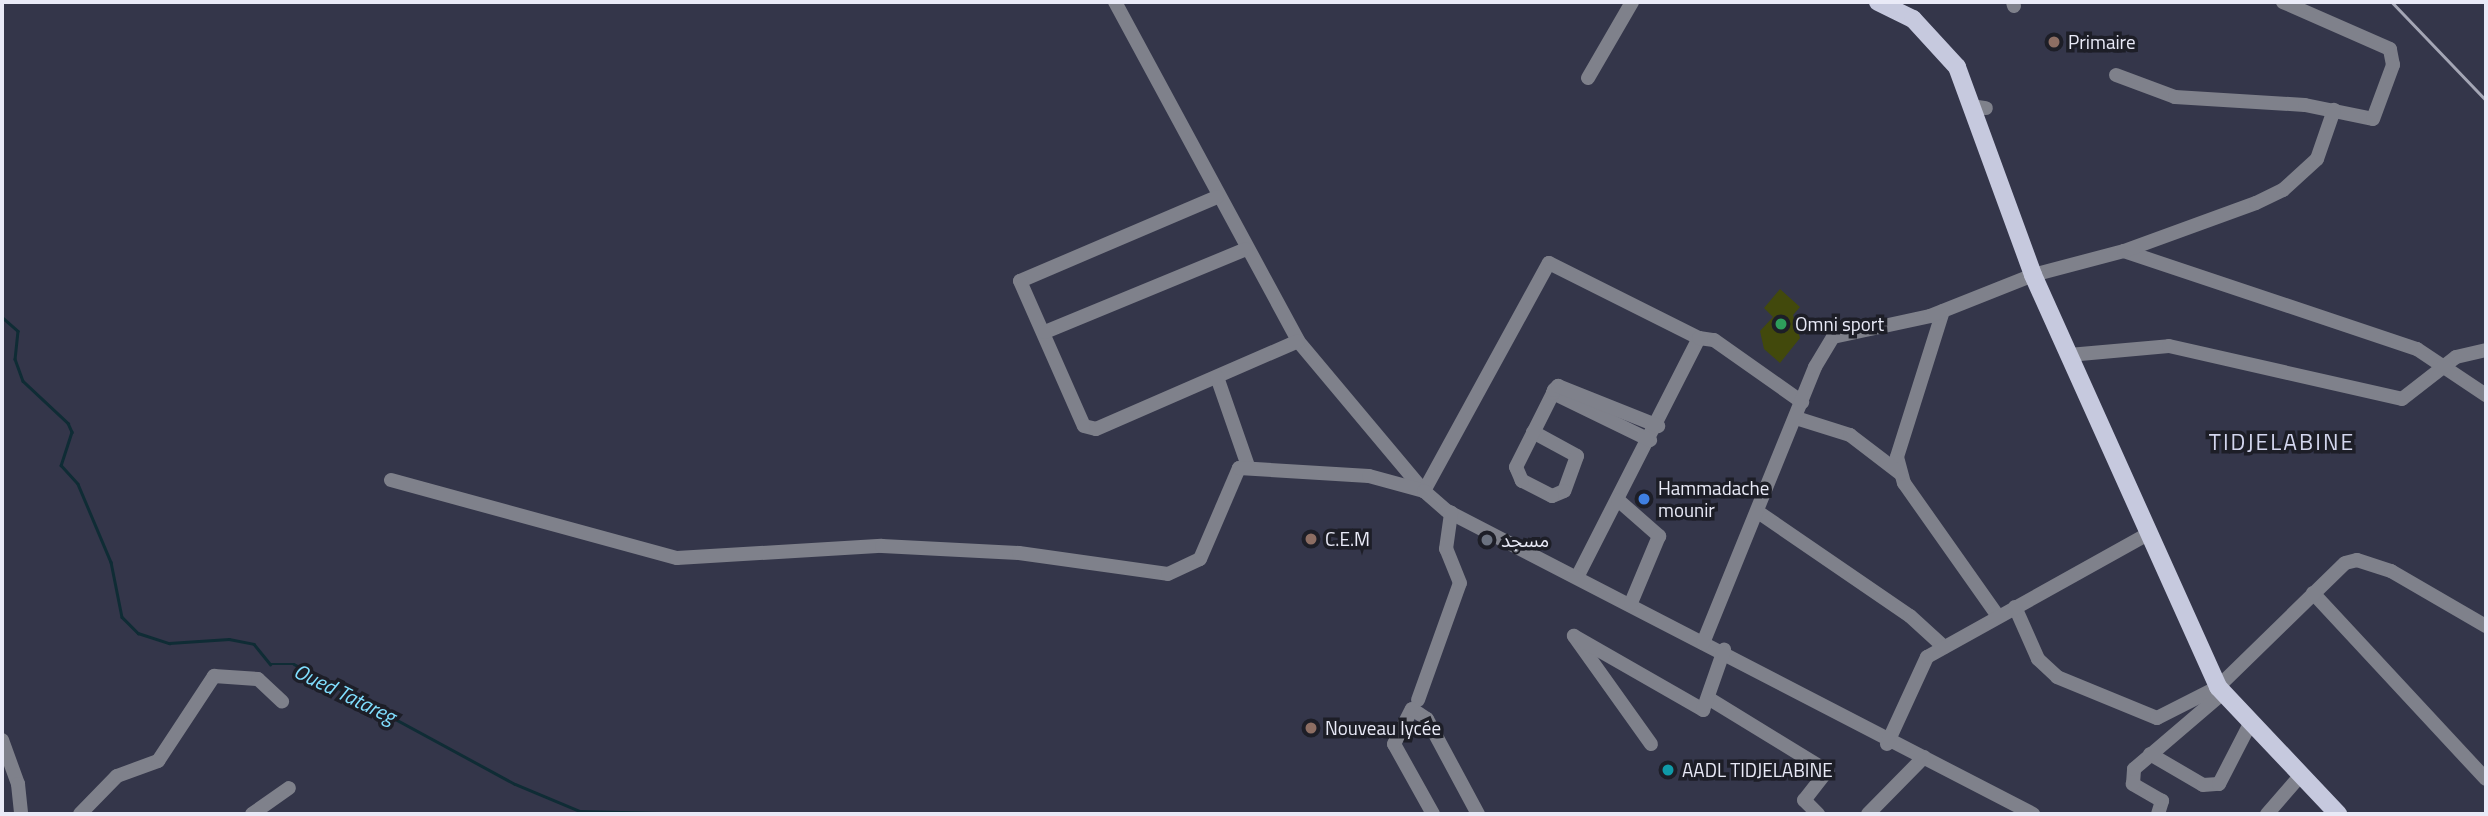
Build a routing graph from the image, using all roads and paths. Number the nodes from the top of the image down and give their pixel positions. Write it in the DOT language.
graph roads {
  1 [pos="1115,2"];
  2 [pos="1632,2"];
  3 [pos="2283,2"];
  4 [pos="1884,4"];
  5 [pos="2116,75"];
  6 [pos="1588,78"];
  7 [pos="2334,110"];
  8 [pos="1217,197"];
  9 [pos="1246,249"];
  10 [pos="2124,251"];
  11 [pos="2033,275"];
  12 [pos="1943,311"];
  13 [pos="1045,332"];
  14 [pos="1699,338"];
  15 [pos="1298,341"];
  16 [pos="2486,350"];
  17 [pos="2069,355"];
  18 [pos="2445,367"];
  19 [pos="1217,377"];
  20 [pos="1553,393"];
  21 [pos="2486,396"];
  22 [pos="1802,402"];
  23 [pos="1796,418"];
  24 [pos="1658,426"];
  25 [pos="1533,432"];
  26 [pos="1650,440"];
  27 [pos="1248,466"];
  28 [pos="1901,474"];
  29 [pos="391,480"];
  30 [pos="1424,491"];
  31 [pos="1618,500"];
  32 [pos="1451,512"];
  33 [pos="1758,512"];
  34 [pos="2148,534"];
  35 [pos="1579,574"];
  36 [pos="2313,593"];
  37 [pos="1631,603"];
  38 [pos="2015,607"];
  39 [pos="1997,615"];
  40 [pos="2486,626"];
  41 [pos="1703,643"];
  42 [pos="1944,647"];
  43 [pos="1724,650"];
  44 [pos="2220,690"];
  45 [pos="1709,698"];
  46 [pos="1418,700"];
  47 [pos="282,701"];
  48 [pos="2250,724"];
  49 [pos="2,740"];
  50 [pos="1651,744"];
  51 [pos="1887,744"];
  52 [pos="2150,754"];
  53 [pos="1924,757"];
  54 [pos="2300,776"];
  55 [pos="2486,779"];
  56 [pos="289,788"];
  57 [pos="21,814"];
  58 [pos="80,814"];
  59 [pos="252,814"];
  60 [pos="1433,814"];
  61 [pos="1478,814"];
  62 [pos="1818,814"];
  63 [pos="1868,814"];
  64 [pos="2033,814"];
  65 [pos="2158,814"];
  66 [pos="2267,814"];
  67 [pos="2338,814"];
  1 -- 8 [label="street"];
  2 -- 6 [label="street"];
  3 -- 7 [label="street"];
  4 -- 11 [label="main road"];
  5 -- 7 [label="street"];
  7 -- 10 [label="street"];
  8 -- 9 [label="street"];
  8 -- 13 [label="street"];
  9 -- 13 [label="street"];
  9 -- 15 [label="street"];
  10 -- 11 [label="street"];
  10 -- 18 [label="street"];
  11 -- 12 [label="street"];
  11 -- 17 [label="main road"];
  12 -- 22 [label="street"];
  12 -- 28 [label="street"];
  13 -- 19 [label="street"];
  14 -- 22 [label="street"];
  14 -- 24 [label="street"];
  14 -- 30 [label="street"];
  15 -- 19 [label="street"];
  15 -- 30 [label="street"];
  16 -- 18 [label="street"];
  17 -- 18 [label="street"];
  17 -- 34 [label="main road"];
  18 -- 21 [label="street"];
  19 -- 27 [label="street"];
  20 -- 24 [label="street"];
  20 -- 25 [label="street"];
  20 -- 26 [label="street"];
  22 -- 23 [label="street"];
  23 -- 28 [label="street"];
  23 -- 33 [label="street"];
  24 -- 26 [label="street"];
  25 -- 25 [label="street"];
  26 -- 31 [label="street"];
  27 -- 29 [label="street"];
  27 -- 30 [label="street"];
  28 -- 39 [label="street"];
  30 -- 32 [label="street"];
  31 -- 35 [label="street"];
  31 -- 37 [label="street"];
  32 -- 35 [label="street"];
  32 -- 46 [label="street"];
  33 -- 41 [label="street"];
  33 -- 42 [label="street"];
  34 -- 38 [label="street"];
  34 -- 44 [label="main road"];
  35 -- 37 [label="street"];
  36 -- 40 [label="street"];
  36 -- 44 [label="street"];
  36 -- 55 [label="street"];
  37 -- 41 [label="street"];
  38 -- 39 [label="street"];
  38 -- 44 [label="street"];
  39 -- 42 [label="street"];
  41 -- 43 [label="street"];
  42 -- 51 [label="street"];
  43 -- 45 [label="street"];
  43 -- 51 [label="street"];
  44 -- 48 [label="main road"];
  44 -- 52 [label="street"];
  45 -- 50 [label="street"];
  45 -- 62 [label="street"];
  47 -- 58 [label="street"];
  48 -- 52 [label="street"];
  48 -- 54 [label="main road"];
  49 -- 57 [label="street"];
  51 -- 53 [label="street"];
  52 -- 65 [label="street"];
  53 -- 63 [label="street"];
  53 -- 64 [label="street"];
  54 -- 66 [label="street"];
  54 -- 67 [label="main road"];
  56 -- 59 [label="street"];
  60 -- 61 [label="street"];
}
